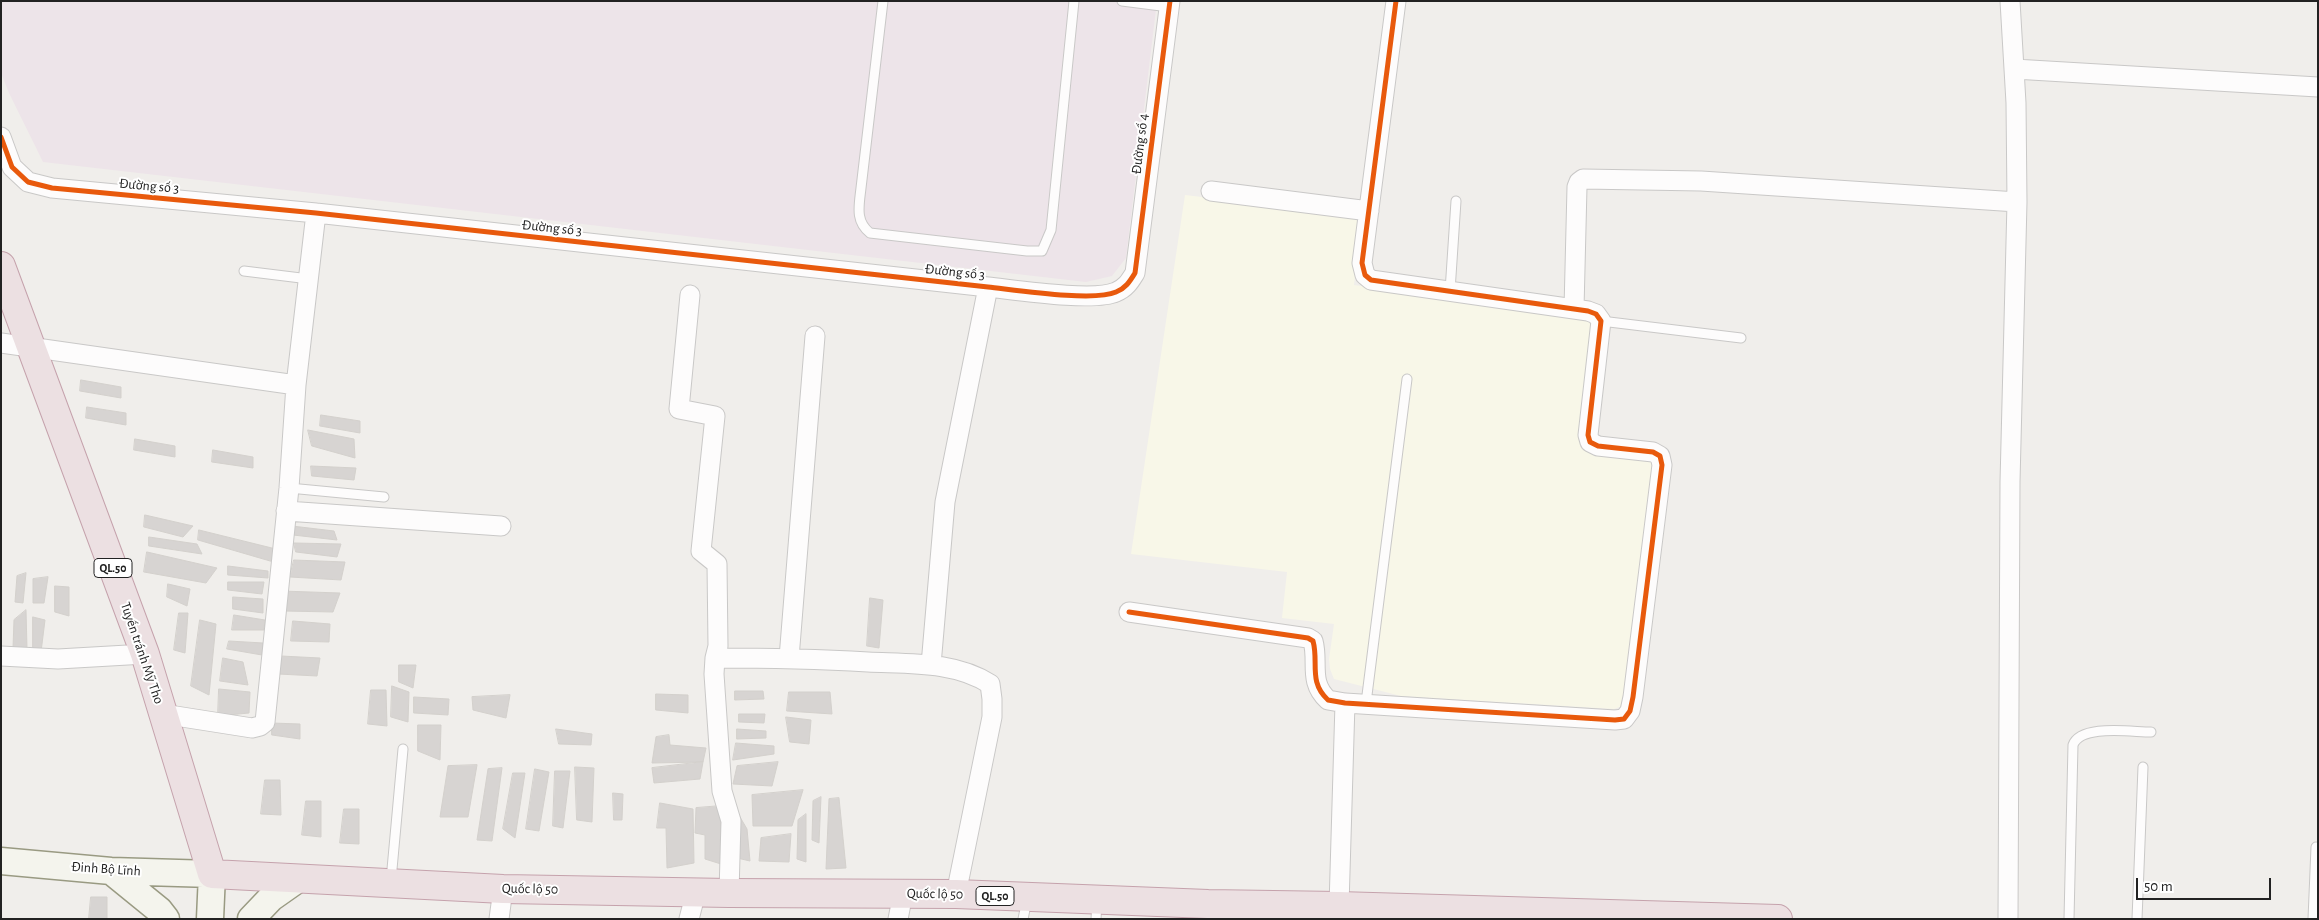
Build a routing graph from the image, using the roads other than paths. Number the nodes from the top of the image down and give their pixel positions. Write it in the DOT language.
graph roads {
  1 [pos="883,1"];
  2 [pos="1074,1"];
  3 [pos="1122,1"];
  4 [pos="1396,1"];
  5 [pos="2010,1"];
  6 [pos="1170,4"];
  7 [pos="2014,68"];
  8 [pos="2318,87"];
  9 [pos="1,137"];
  10 [pos="1211,191"];
  11 [pos="1456,201"];
  12 [pos="2017,202"];
  13 [pos="1369,211"];
  14 [pos="316,213"];
  15 [pos="1,266"];
  16 [pos="244,271"];
  17 [pos="310,279"];
  18 [pos="988,287"];
  19 [pos="1126,287"];
  20 [pos="1450,291"];
  21 [pos="690,295"];
  22 [pos="1574,308"];
  23 [pos="1602,321"];
  24 [pos="815,336"];
  25 [pos="1741,338"];
  26 [pos="1,343"];
  27 [pos="30,347"];
  28 [pos="1407,379"];
  29 [pos="296,385"];
  30 [pos="289,488"];
  31 [pos="384,497"];
  32 [pos="286,511"];
  33 [pos="501,526"];
  34 [pos="1129,612"];
  35 [pos="145,654"];
  36 [pos="1,656"];
  37 [pos="716,658"];
  38 [pos="789,658"];
  39 [pos="931,665"];
  40 [pos="1345,703"];
  41 [pos="1366,703"];
  42 [pos="163,714"];
  43 [pos="2151,732"];
  44 [pos="403,749"];
  45 [pos="2143,767"];
  46 [pos="2316,847"];
  47 [pos="1,861"];
  48 [pos="111,871"];
  49 [pos="212,874"];
  50 [pos="298,879"];
  51 [pos="390,883"];
  52 [pos="503,889"];
  53 [pos="696,892"];
  54 [pos="729,893"];
  55 [pos="956,894"];
  56 [pos="901,906"];
  57 [pos="1339,906"];
  58 [pos="1025,908"];
  59 [pos="1097,909"];
  60 [pos="1208,911"];
  61 [pos="1404,913"];
  62 [pos="166,919"];
  63 [pos="210,919"];
  64 [pos="251,919"];
  65 [pos="499,919"];
  66 [pos="689,919"];
  67 [pos="1778,919"];
  68 [pos="2008,919"];
  69 [pos="2069,919"];
  70 [pos="2137,919"];
  71 [pos="2313,919"];
  1 -- 2 [label="lane"];
  3 -- 6 [label="lane"];
  4 -- 13 [label="street"];
  5 -- 7 [label="street"];
  6 -- 19 [label="street, Đường số 4"];
  7 -- 8 [label="street"];
  7 -- 12 [label="street"];
  9 -- 14 [label="street, Đường số 3"];
  10 -- 13 [label="street"];
  11 -- 20 [label="lane"];
  12 -- 22 [label="street"];
  12 -- 68 [label="street"];
  13 -- 20 [label="street"];
  14 -- 17 [label="street"];
  14 -- 18 [label="street, Đường số 3"];
  15 -- 27 [label="highway, Tuyến tránh Mỹ Tho / QL.50"];
  16 -- 17 [label="lane"];
  17 -- 29 [label="street"];
  18 -- 19 [label="street, Đường số 3"];
  18 -- 39 [label="street"];
  20 -- 22 [label="street"];
  21 -- 37 [label="street"];
  22 -- 23 [label="street"];
  23 -- 25 [label="lane"];
  23 -- 41 [label="street"];
  24 -- 38 [label="street"];
  26 -- 27 [label="street"];
  27 -- 29 [label="street"];
  27 -- 35 [label="highway, Tuyến tránh Mỹ Tho / QL.50"];
  28 -- 41 [label="lane"];
  29 -- 30 [label="street"];
  30 -- 31 [label="lane"];
  30 -- 32 [label="street"];
  32 -- 33 [label="street"];
  32 -- 42 [label="street"];
  34 -- 40 [label="street"];
  35 -- 36 [label="street"];
  35 -- 42 [label="highway, Tuyến tránh Mỹ Tho / QL.50"];
  37 -- 38 [label="street"];
  37 -- 54 [label="street"];
  38 -- 39 [label="street"];
  39 -- 55 [label="street"];
  40 -- 41 [label="street"];
  40 -- 57 [label="street"];
  42 -- 49 [label="highway, Tuyến tránh Mỹ Tho / QL.50"];
  43 -- 69 [label="lane"];
  44 -- 51 [label="lane"];
  45 -- 70 [label="lane"];
  46 -- 71 [label="lane"];
  47 -- 48 [label="main road, Đinh Bộ Lĩnh"];
  48 -- 49 [label="main road, Đinh Bộ Lĩnh"];
  48 -- 62 [label="main road"];
  49 -- 50 [label="highway, Quốc lộ 50 / QL.50"];
  49 -- 63 [label="main road"];
  50 -- 51 [label="highway, Quốc lộ 50 / QL.50"];
  50 -- 64 [label="main road"];
  51 -- 52 [label="highway, Quốc lộ 50 / QL.50"];
  52 -- 53 [label="highway, Quốc lộ 50 / QL.50"];
  52 -- 65 [label="street"];
  53 -- 54 [label="highway, Quốc lộ 50 / QL.50"];
  53 -- 66 [label="street"];
  54 -- 56 [label="highway, Quốc lộ 50 / QL.50"];
  55 -- 56 [label="highway, Quốc lộ 50 / QL.50"];
  55 -- 58 [label="highway, Quốc lộ 50 / QL.50"];
  57 -- 60 [label="highway, Quốc lộ 50 / QL.50"];
  57 -- 61 [label="highway, Quốc lộ 50 / QL.50"];
  58 -- 59 [label="highway, Quốc lộ 50 / QL.50"];
  59 -- 60 [label="highway, Quốc lộ 50 / QL.50"];
  61 -- 67 [label="highway, Quốc lộ 50 / QL.50"];
}
